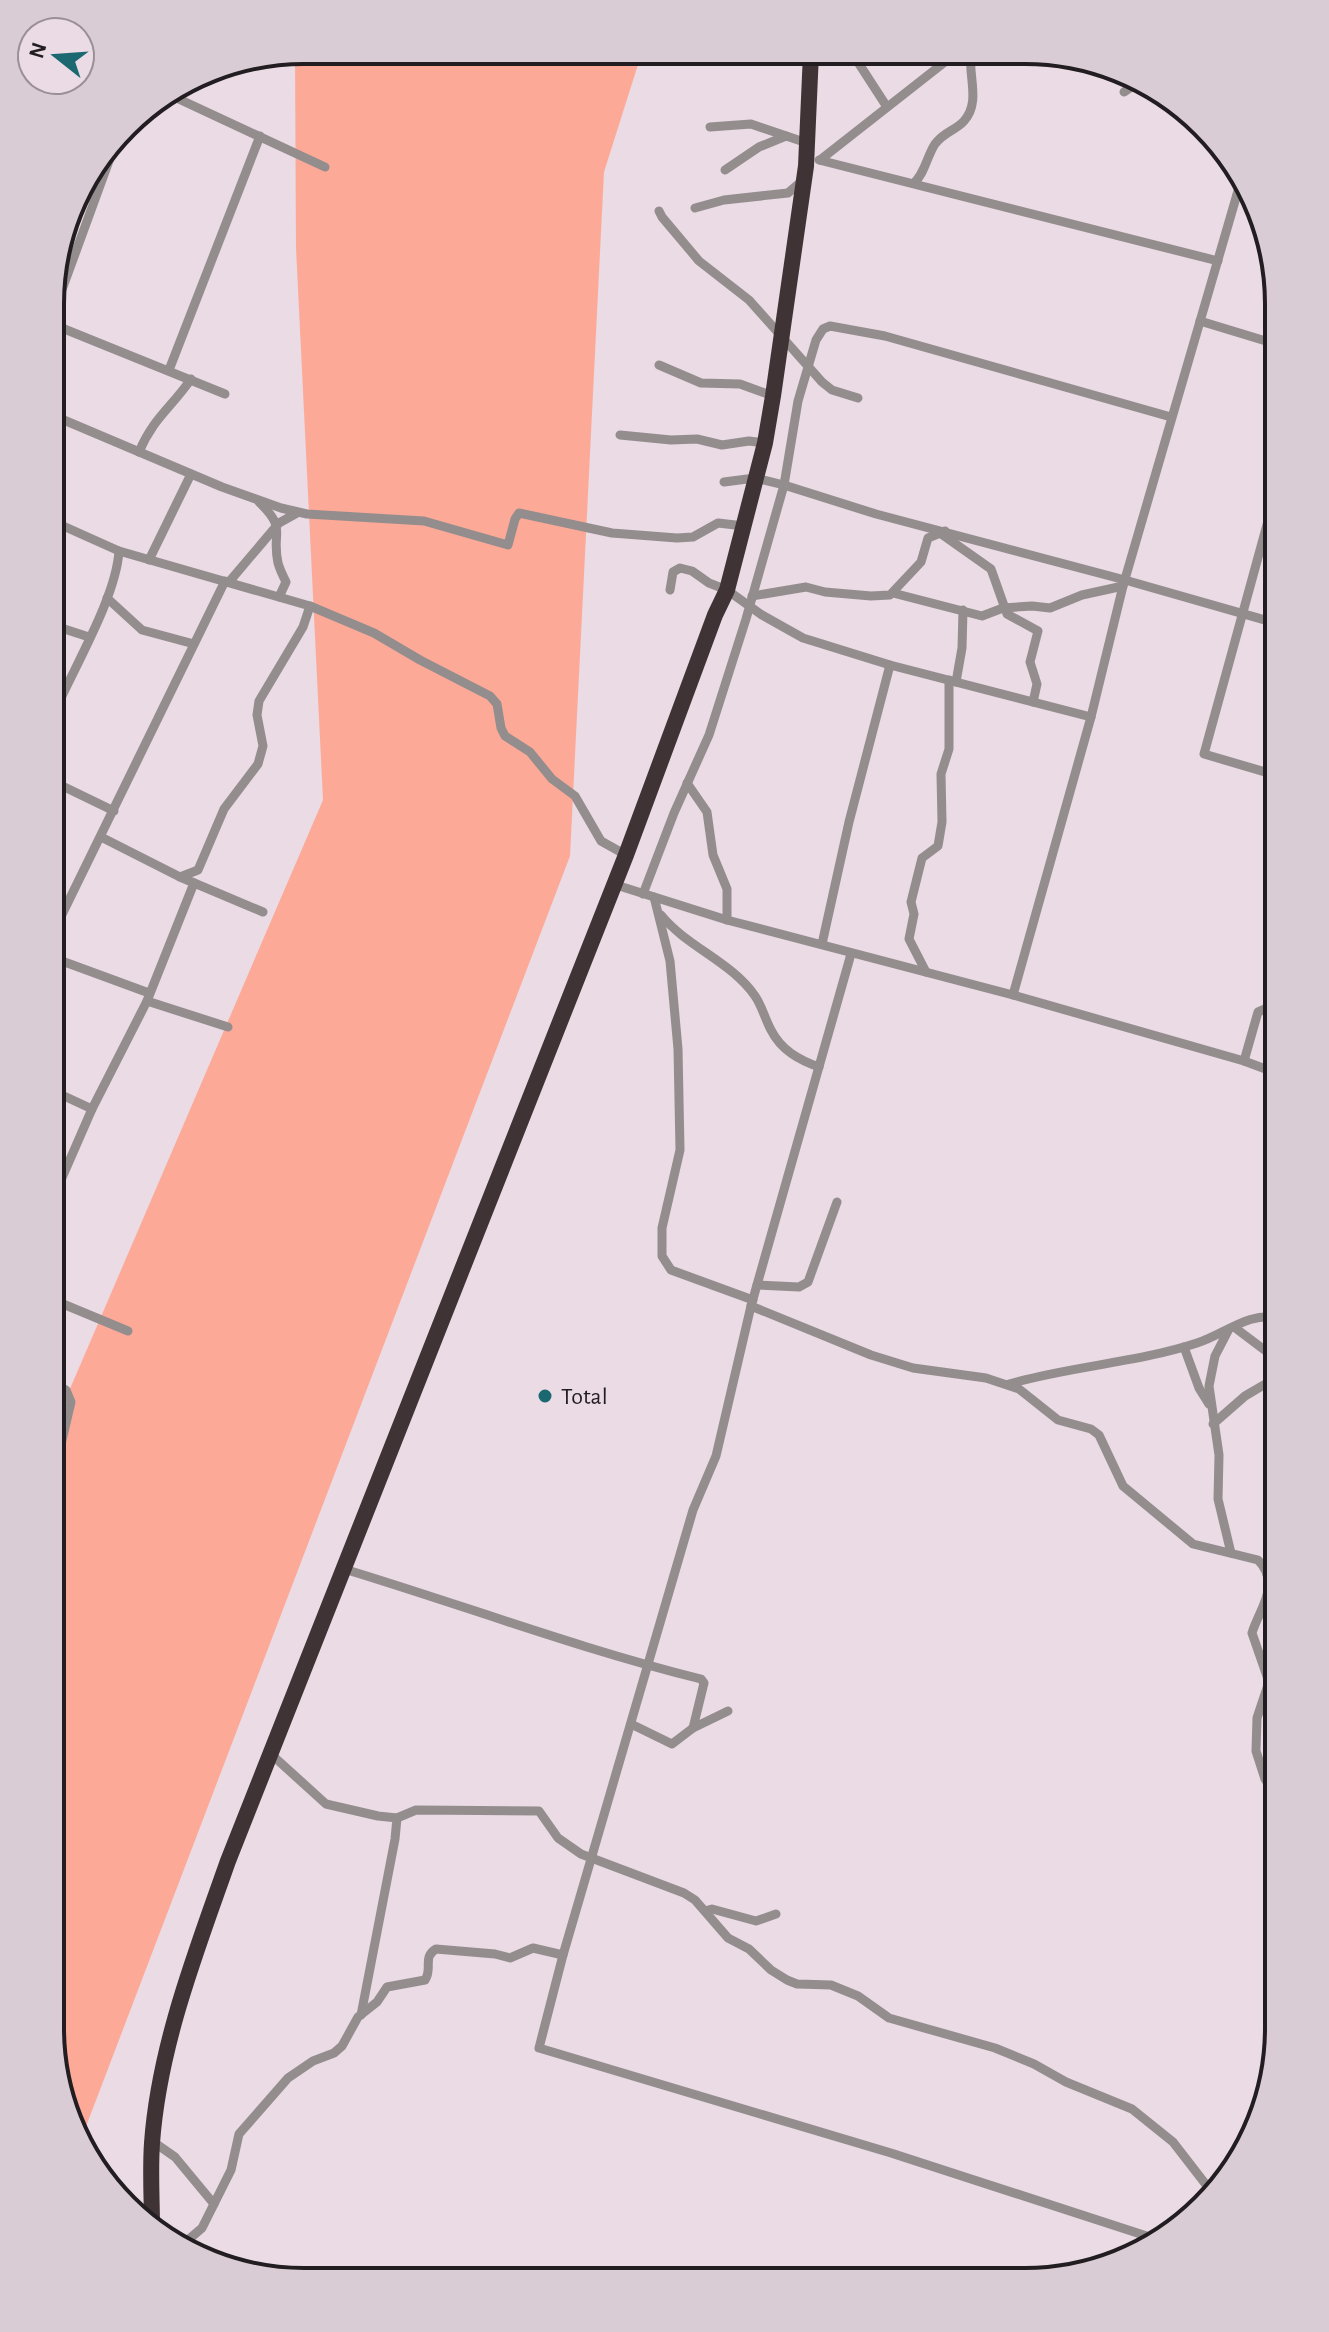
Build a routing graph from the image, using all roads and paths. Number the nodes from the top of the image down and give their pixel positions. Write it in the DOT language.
graph roads {
  1 [pos="811,64"];
  2 [pos="859,64"];
  3 [pos="942,64"];
  4 [pos="970,64"];
  5 [pos="1129,88"];
  6 [pos="1124,92"];
  7 [pos="179,99"];
  8 [pos="887,107"];
  9 [pos="710,127"];
  10 [pos="260,136"];
  11 [pos="786,136"];
  12 [pos="807,143"];
  13 [pos="325,167"];
  14 [pos="107,168"];
  15 [pos="809,168"];
  16 [pos="725,170"];
  17 [pos="914,183"];
  18 [pos="1237,195"];
  19 [pos="695,208"];
  20 [pos="659,211"];
  21 [pos="1218,261"];
  22 [pos="66,280"];
  23 [pos="1200,321"];
  24 [pos="64,329"];
  25 [pos="782,336"];
  26 [pos="1265,341"];
  27 [pos="808,364"];
  28 [pos="659,365"];
  29 [pos="169,370"];
  30 [pos="191,379"];
  31 [pos="225,394"];
  32 [pos="773,396"];
  33 [pos="858,398"];
  34 [pos="1171,417"];
  35 [pos="64,420"];
  36 [pos="620,435"];
  37 [pos="765,443"];
  38 [pos="139,452"];
  39 [pos="191,474"];
  40 [pos="755,478"];
  41 [pos="724,482"];
  42 [pos="784,485"];
  43 [pos="253,497"];
  44 [pos="297,513"];
  45 [pos="277,525"];
  46 [pos="64,526"];
  47 [pos="744,526"];
  48 [pos="942,532"];
  49 [pos="1265,533"];
  50 [pos="119,551"];
  51 [pos="149,560"];
  52 [pos="227,582"];
  53 [pos="1124,583"];
  54 [pos="670,590"];
  55 [pos="727,590"];
  56 [pos="893,593"];
  57 [pos="279,597"];
  58 [pos="107,598"];
  59 [pos="751,600"];
  60 [pos="310,606"];
  61 [pos="1003,608"];
  62 [pos="963,610"];
  63 [pos="1243,614"];
  64 [pos="1265,620"];
  65 [pos="64,629"];
  66 [pos="89,637"];
  67 [pos="194,644"];
  68 [pos="890,665"];
  69 [pos="952,681"];
  70 [pos="64,692"];
  71 [pos="1033,702"];
  72 [pos="1091,717"];
  73 [pos="1265,772"];
  74 [pos="687,783"];
  75 [pos="64,787"];
  76 [pos="114,811"];
  77 [pos="101,837"];
  78 [pos="626,855"];
  79 [pos="180,877"];
  80 [pos="194,883"];
  81 [pos="613,884"];
  82 [pos="643,894"];
  83 [pos="654,897"];
  84 [pos="64,911"];
  85 [pos="263,912"];
  86 [pos="658,912"];
  87 [pos="727,920"];
  88 [pos="822,944"];
  89 [pos="851,954"];
  90 [pos="64,962"];
  91 [pos="926,972"];
  92 [pos="1013,995"];
  93 [pos="148,997"];
  94 [pos="1265,1009"];
  95 [pos="228,1027"];
  96 [pos="1244,1061"];
  97 [pos="819,1067"];
  98 [pos="1265,1069"];
  99 [pos="64,1096"];
  100 [pos="92,1109"];
  101 [pos="64,1173"];
  102 [pos="837,1202"];
  103 [pos="757,1285"];
  104 [pos="752,1303"];
  105 [pos="64,1304"];
  106 [pos="1264,1317"];
  107 [pos="1232,1328"];
  108 [pos="128,1331"];
  109 [pos="1184,1347"];
  110 [pos="1264,1351"];
  111 [pos="1008,1384"];
  112 [pos="1264,1385"];
  113 [pos="64,1389"];
  114 [pos="1211,1407"];
  115 [pos="1213,1424"];
  116 [pos="64,1432"];
  117 [pos="1231,1553"];
  118 [pos="344,1569"];
  119 [pos="1264,1570"];
  120 [pos="1264,1604"];
  121 [pos="649,1666"];
  122 [pos="1264,1668"];
  123 [pos="1264,1696"];
  124 [pos="728,1711"];
  125 [pos="631,1724"];
  126 [pos="693,1728"];
  127 [pos="272,1755"];
  128 [pos="1264,1776"];
  129 [pos="397,1818"];
  130 [pos="592,1858"];
  131 [pos="705,1911"];
  132 [pos="776,1914"];
  133 [pos="563,1955"];
  134 [pos="361,2015"];
  135 [pos="152,2141"];
  136 [pos="1206,2185"];
  137 [pos="214,2204"];
  138 [pos="152,2213"];
  139 [pos="1145,2235"];
  140 [pos="190,2239"];
  1 -- 12 [label="highway"];
  2 -- 8 [label="street"];
  3 -- 8 [label="street"];
  4 -- 17 [label="street"];
  5 -- 6 [label="street"];
  7 -- 10 [label="street"];
  8 -- 15 [label="street"];
  9 -- 11 [label="street"];
  10 -- 13 [label="street"];
  10 -- 29 [label="street"];
  11 -- 12 [label="street"];
  11 -- 16 [label="street"];
  12 -- 15 [label="highway"];
  14 -- 22 [label="street"];
  15 -- 17 [label="street"];
  15 -- 19 [label="street"];
  15 -- 25 [label="highway"];
  17 -- 21 [label="street"];
  18 -- 21 [label="street"];
  20 -- 25 [label="street"];
  21 -- 23 [label="street"];
  23 -- 26 [label="street"];
  23 -- 34 [label="street"];
  24 -- 29 [label="street"];
  25 -- 27 [label="street"];
  25 -- 32 [label="highway"];
  27 -- 33 [label="street"];
  27 -- 34 [label="street"];
  27 -- 42 [label="street"];
  28 -- 32 [label="street"];
  29 -- 30 [label="street"];
  30 -- 31 [label="street"];
  30 -- 38 [label="street"];
  32 -- 37 [label="highway"];
  34 -- 53 [label="street"];
  35 -- 38 [label="street"];
  36 -- 37 [label="street"];
  37 -- 40 [label="highway"];
  38 -- 39 [label="street"];
  39 -- 43 [label="street"];
  39 -- 51 [label="street"];
  40 -- 41 [label="street"];
  40 -- 42 [label="street"];
  40 -- 47 [label="highway"];
  42 -- 48 [label="street"];
  42 -- 59 [label="street"];
  43 -- 44 [label="street"];
  43 -- 45 [label="street"];
  44 -- 45 [label="street"];
  44 -- 47 [label="street"];
  45 -- 52 [label="street"];
  45 -- 57 [label="street"];
  46 -- 50 [label="street"];
  47 -- 55 [label="highway"];
  48 -- 53 [label="street"];
  48 -- 56 [label="street"];
  48 -- 61 [label="street"];
  49 -- 63 [label="street"];
  50 -- 51 [label="street"];
  50 -- 58 [label="street"];
  51 -- 52 [label="street"];
  52 -- 57 [label="street"];
  52 -- 67 [label="street"];
  53 -- 61 [label="street"];
  53 -- 63 [label="street"];
  53 -- 72 [label="street"];
  54 -- 55 [label="street"];
  55 -- 59 [label="street"];
  55 -- 78 [label="highway"];
  56 -- 59 [label="street"];
  56 -- 62 [label="street"];
  57 -- 60 [label="street"];
  58 -- 66 [label="street"];
  58 -- 67 [label="street"];
  59 -- 68 [label="street"];
  59 -- 74 [label="street"];
  60 -- 78 [label="street"];
  60 -- 79 [label="street"];
  61 -- 62 [label="street"];
  61 -- 71 [label="street"];
  62 -- 69 [label="street"];
  63 -- 64 [label="street"];
  63 -- 73 [label="street"];
  65 -- 66 [label="street"];
  66 -- 70 [label="street"];
  67 -- 76 [label="street"];
  68 -- 69 [label="street"];
  68 -- 88 [label="street"];
  69 -- 71 [label="street"];
  69 -- 91 [label="street"];
  71 -- 72 [label="street"];
  72 -- 92 [label="street"];
  74 -- 82 [label="street"];
  74 -- 87 [label="street"];
  75 -- 76 [label="street"];
  76 -- 77 [label="street"];
  77 -- 79 [label="street"];
  77 -- 84 [label="street"];
  78 -- 81 [label="highway"];
  79 -- 80 [label="street"];
  80 -- 85 [label="street"];
  80 -- 93 [label="street"];
  81 -- 82 [label="street"];
  81 -- 118 [label="highway"];
  82 -- 83 [label="street"];
  83 -- 86 [label="street"];
  83 -- 87 [label="street"];
  86 -- 97 [label="street"];
  86 -- 104 [label="street"];
  87 -- 88 [label="street"];
  88 -- 89 [label="street"];
  89 -- 91 [label="street"];
  89 -- 97 [label="street"];
  90 -- 93 [label="street"];
  91 -- 92 [label="street"];
  92 -- 96 [label="street"];
  93 -- 95 [label="street"];
  93 -- 100 [label="street"];
  94 -- 96 [label="street"];
  96 -- 98 [label="street"];
  97 -- 103 [label="street"];
  99 -- 100 [label="street"];
  100 -- 101 [label="street"];
  102 -- 103 [label="street"];
  103 -- 104 [label="street"];
  104 -- 111 [label="street"];
  104 -- 121 [label="street"];
  105 -- 108 [label="street"];
  106 -- 107 [label="street"];
  107 -- 109 [label="street"];
  107 -- 110 [label="street"];
  107 -- 114 [label="street"];
  109 -- 111 [label="street"];
  109 -- 114 [label="street"];
  111 -- 117 [label="street"];
  112 -- 115 [label="street"];
  113 -- 116 [label="street"];
  114 -- 115 [label="street"];
  115 -- 117 [label="street"];
  117 -- 119 [label="street"];
  118 -- 121 [label="street"];
  118 -- 127 [label="highway"];
  120 -- 122 [label="street"];
  121 -- 125 [label="street"];
  121 -- 126 [label="street"];
  123 -- 128 [label="street"];
  124 -- 126 [label="street"];
  125 -- 126 [label="street"];
  125 -- 130 [label="street"];
  127 -- 129 [label="street"];
  127 -- 135 [label="highway"];
  129 -- 130 [label="street"];
  129 -- 134 [label="street"];
  130 -- 131 [label="street"];
  130 -- 133 [label="street"];
  131 -- 132 [label="street"];
  131 -- 136 [label="street"];
  133 -- 134 [label="street"];
  133 -- 139 [label="street"];
  134 -- 137 [label="street"];
  135 -- 137 [label="street"];
  135 -- 138 [label="highway"];
  137 -- 140 [label="street"];
}
